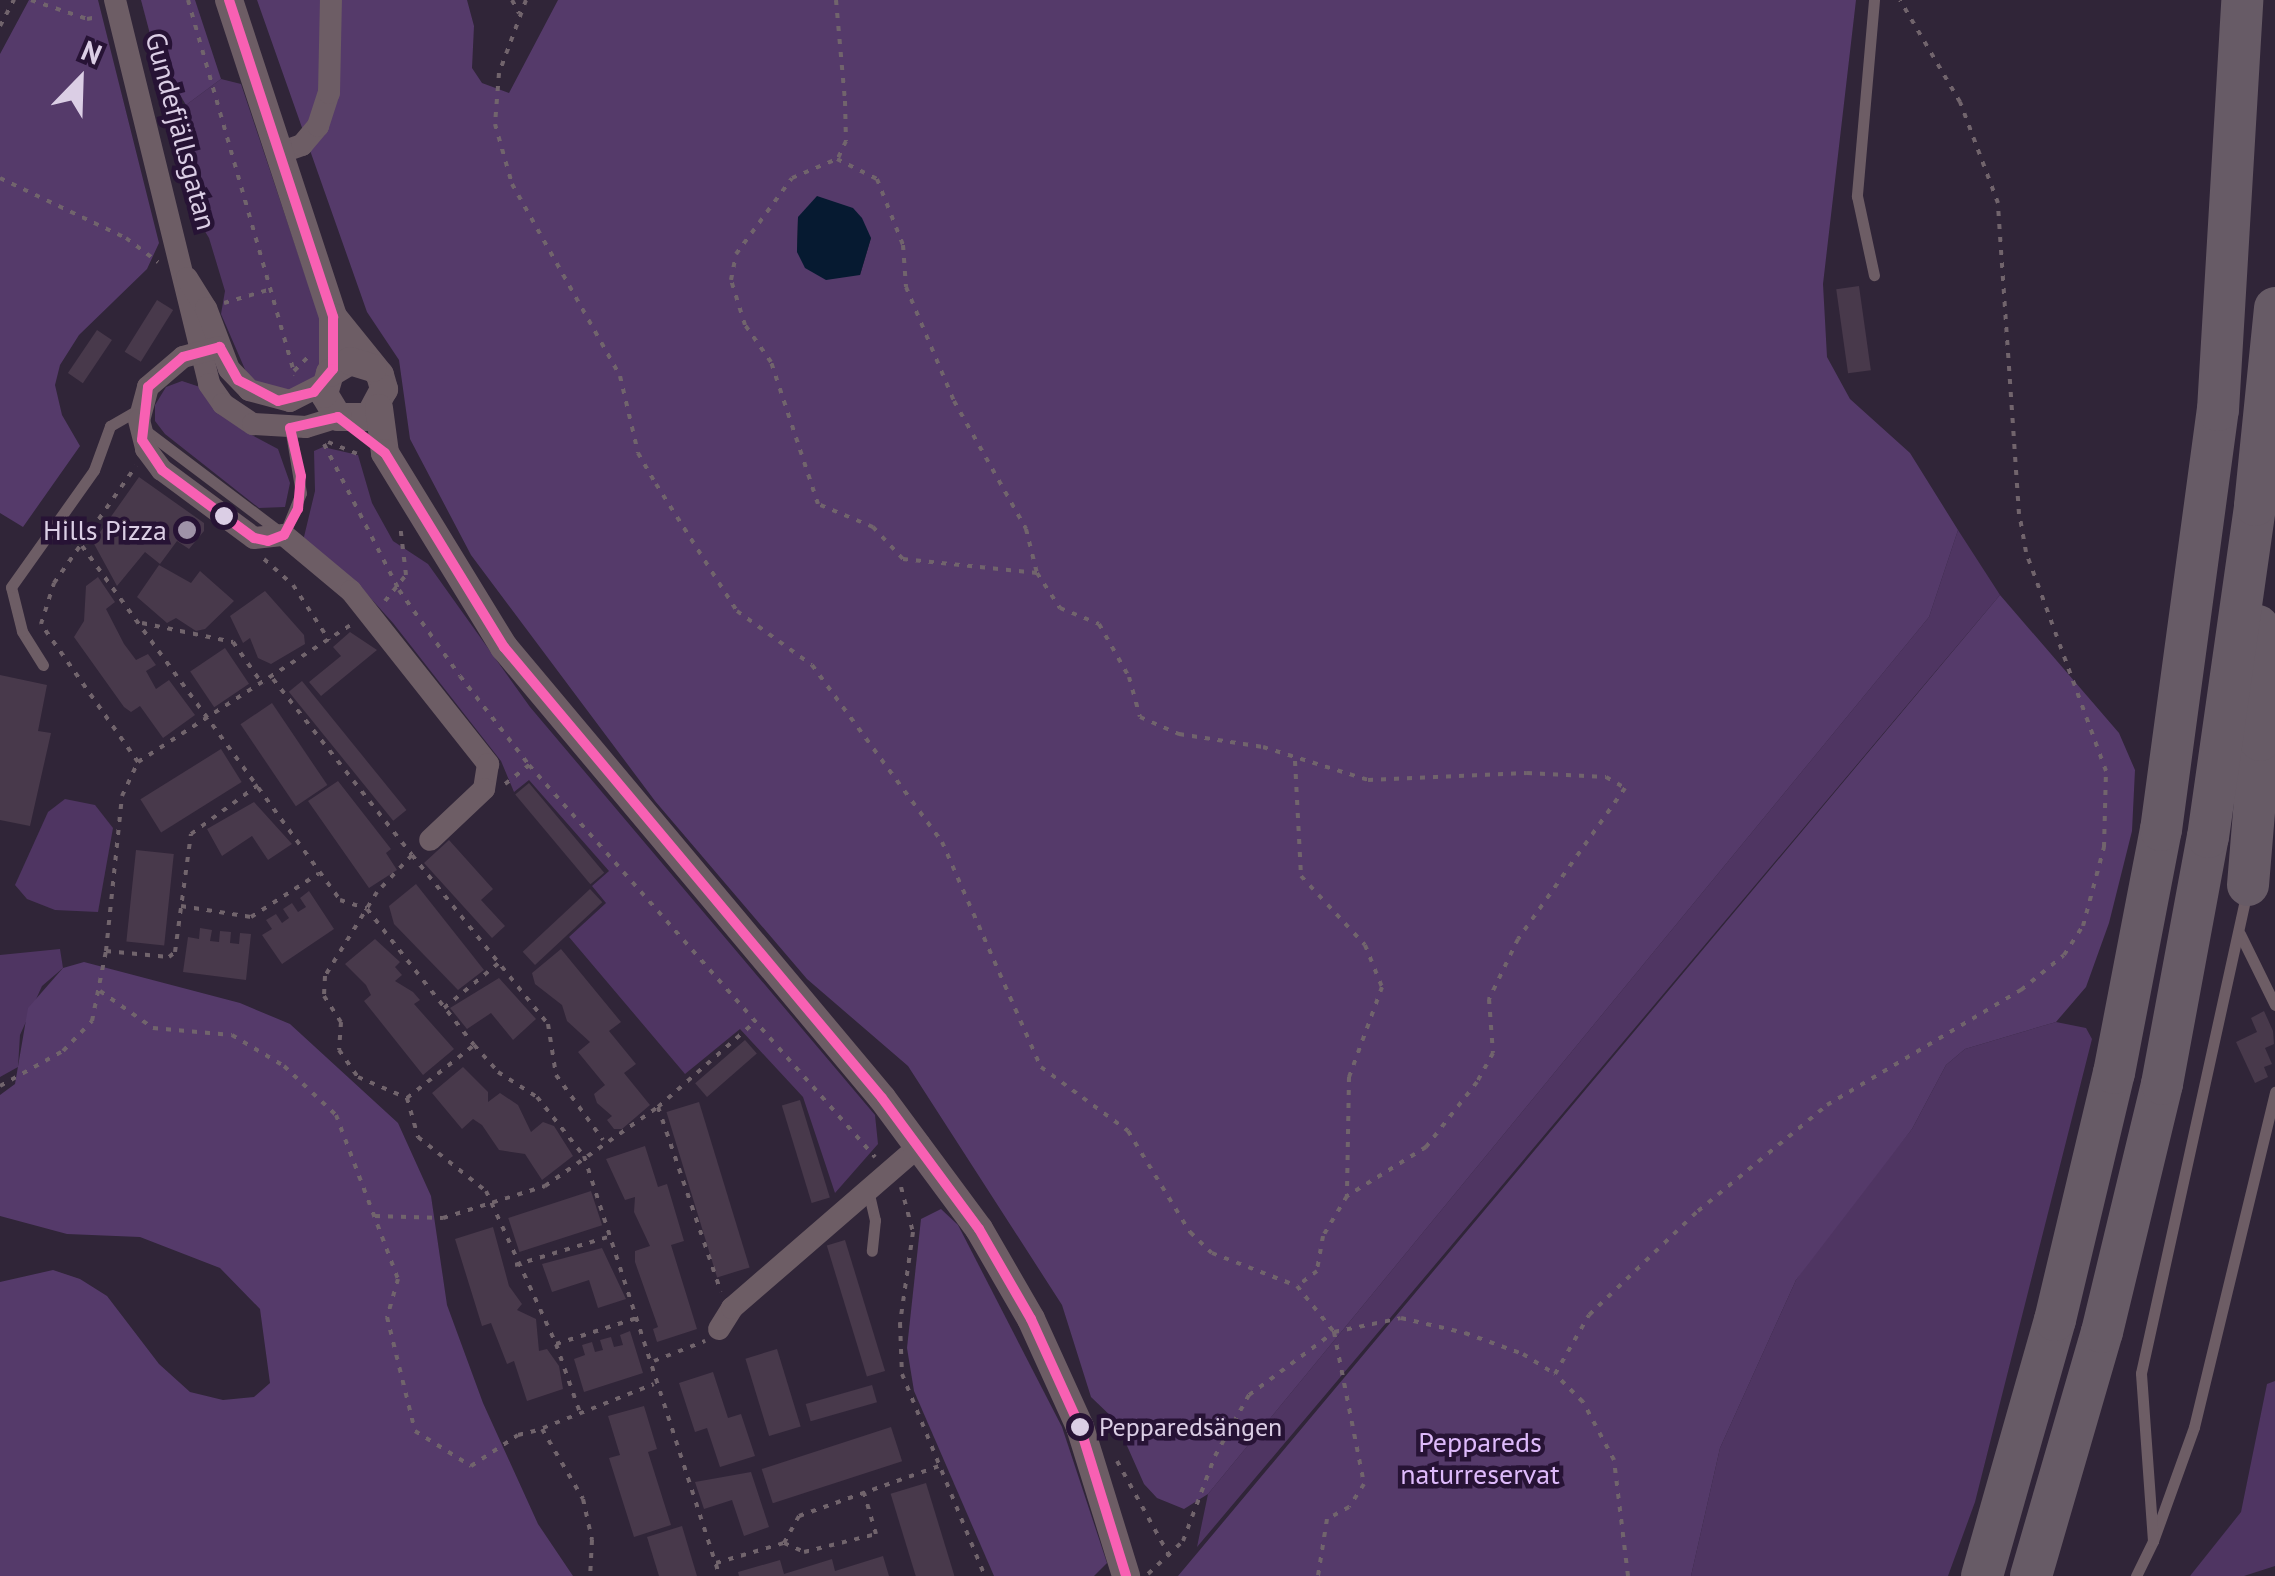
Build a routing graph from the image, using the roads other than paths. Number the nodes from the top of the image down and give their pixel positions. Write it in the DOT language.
graph roads {
  1 [pos="229,0"];
  2 [pos="332,0"];
  3 [pos="1874,0"];
  4 [pos="2242,0"];
  5 [pos="117,6"];
  6 [pos="279,153"];
  7 [pos="1874,275"];
  8 [pos="187,278"];
  9 [pos="2275,308"];
  10 [pos="333,317"];
  11 [pos="209,350"];
  12 [pos="373,368"];
  13 [pos="320,383"];
  14 [pos="278,401"];
  15 [pos="379,408"];
  16 [pos="140,418"];
  17 [pos="342,418"];
  18 [pos="290,428"];
  19 [pos="377,460"];
  20 [pos="2255,505"];
  21 [pos="284,535"];
  22 [pos="43,665"];
  23 [pos="421,848"];
  24 [pos="2248,885"];
  25 [pos="2240,934"];
  26 [pos="2275,1004"];
  27 [pos="2275,1092"];
  28 [pos="920,1145"];
  29 [pos="868,1190"];
  30 [pos="872,1252"];
  31 [pos="718,1330"];
  32 [pos="2152,1541"];
  33 [pos="1126,1576"];
  34 [pos="1982,1576"];
  35 [pos="2031,1576"];
  36 [pos="2136,1576"];
  1 -- 6 [label="street"];
  2 -- 6 [label="street"];
  3 -- 7 [label="lane"];
  4 -- 34 [label="highway"];
  5 -- 8 [label="street, Gundefjällsgatan"];
  6 -- 10 [label="street"];
  8 -- 11 [label="street, Gundefjällsgatan"];
  8 -- 11 [label="street, Gundefjällsgatan"];
  9 -- 20 [label="highway"];
  10 -- 12 [label="street"];
  10 -- 13 [label="street"];
  11 -- 14 [label="street, Gundefjällsgatan"];
  11 -- 16 [label="street"];
  11 -- 18 [label="street, Gundefjällsgatan"];
  12 -- 13 [label="street"];
  12 -- 15 [label="street"];
  13 -- 14 [label="street"];
  13 -- 17 [label="street"];
  14 -- 18 [label="lane"];
  15 -- 17 [label="street"];
  15 -- 19 [label="street"];
  16 -- 21 [label="street"];
  16 -- 22 [label="lane"];
  17 -- 18 [label="street, Gundefjällsgatan"];
  17 -- 19 [label="street"];
  18 -- 21 [label="lane"];
  19 -- 28 [label="street"];
  20 -- 24 [label="highway"];
  20 -- 35 [label="highway"];
  21 -- 23 [label="street"];
  24 -- 25 [label="lane"];
  25 -- 26 [label="lane"];
  25 -- 32 [label="lane"];
  27 -- 32 [label="lane"];
  28 -- 29 [label="street"];
  28 -- 33 [label="street"];
  29 -- 30 [label="lane"];
  29 -- 31 [label="street"];
  32 -- 36 [label="lane"];
}
